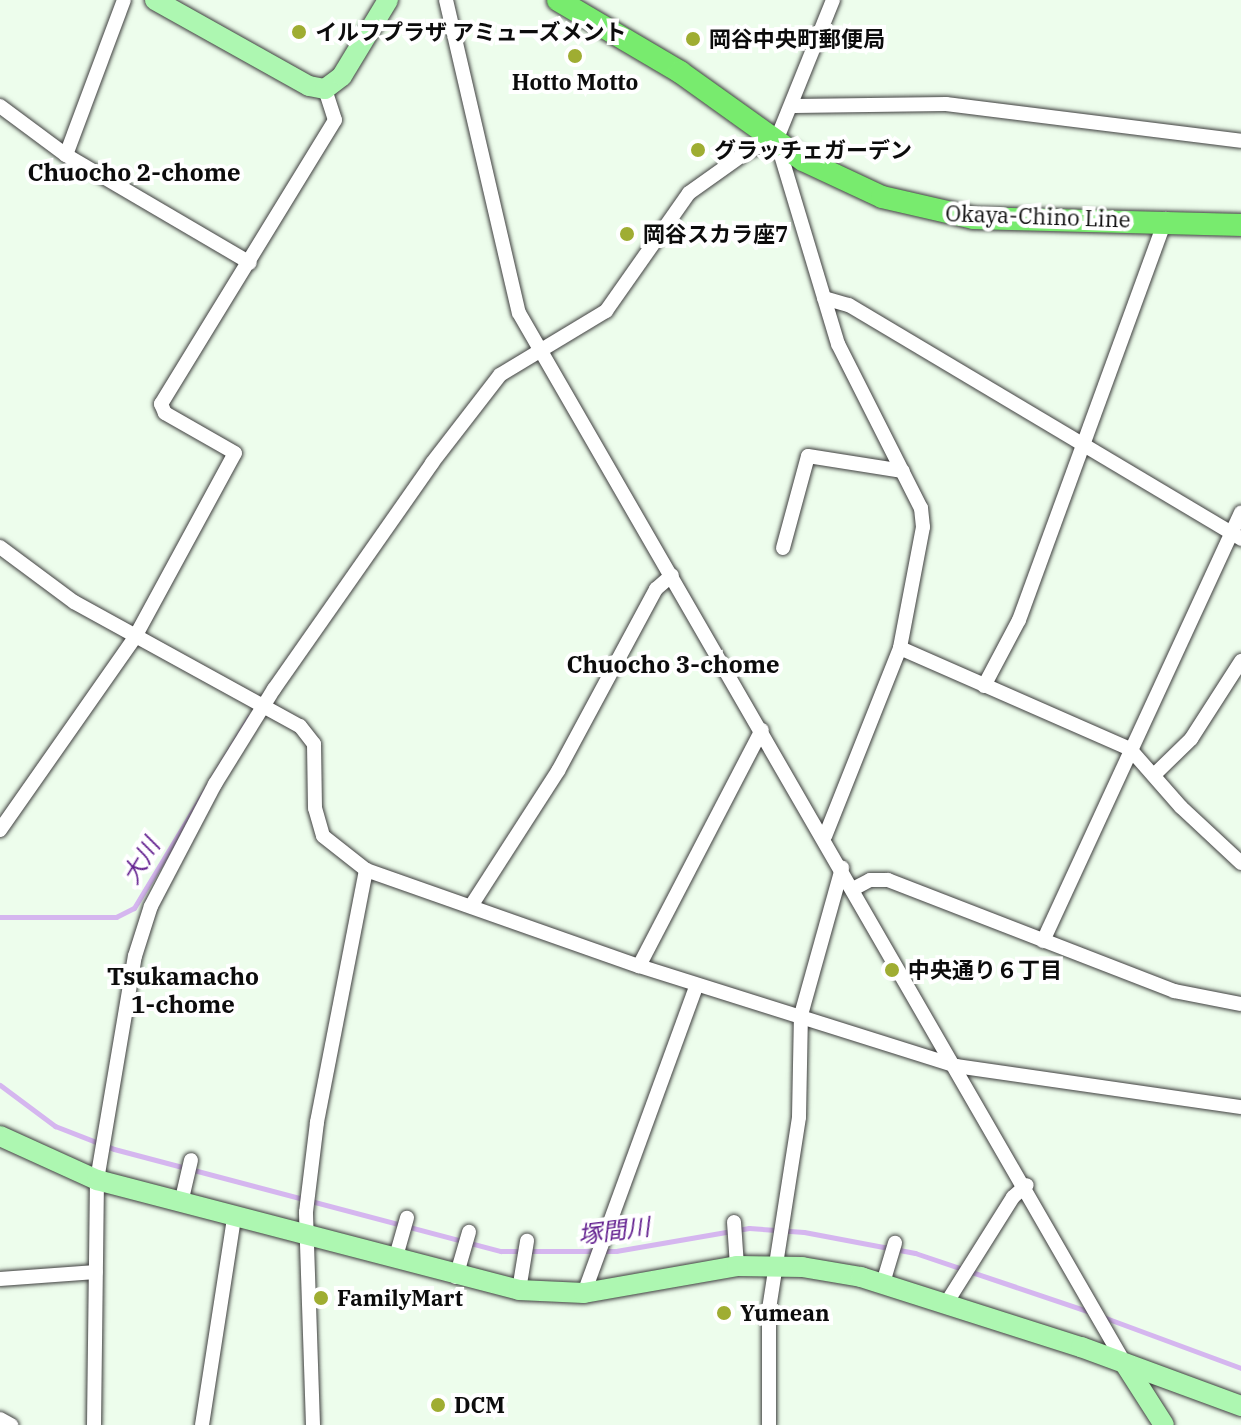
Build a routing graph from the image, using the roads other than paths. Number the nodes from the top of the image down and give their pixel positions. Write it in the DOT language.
graph roads {
  1 [pos="123,0"];
  2 [pos="155,0"];
  3 [pos="388,0"];
  4 [pos="446,0"];
  5 [pos="558,0"];
  6 [pos="833,0"];
  7 [pos="325,89"];
  8 [pos="0,106"];
  9 [pos="794,106"];
  10 [pos="776,141"];
  11 [pos="1241,141"];
  12 [pos="66,155"];
  13 [pos="1166,219"];
  14 [pos="1241,225"];
  15 [pos="250,263"];
  16 [pos="824,298"];
  17 [pos="538,350"];
  18 [pos="1086,444"];
  19 [pos="903,471"];
  20 [pos="1241,513"];
  21 [pos="1237,537"];
  22 [pos="0,547"];
  23 [pos="783,548"];
  24 [pos="672,575"];
  25 [pos="135,637"];
  26 [pos="900,648"];
  27 [pos="1241,661"];
  28 [pos="984,686"];
  29 [pos="265,704"];
  30 [pos="762,730"];
  31 [pos="1130,749"];
  32 [pos="1154,775"];
  33 [pos="0,830"];
  34 [pos="825,836"];
  35 [pos="1241,863"];
  36 [pos="842,868"];
  37 [pos="366,870"];
  38 [pos="853,889"];
  39 [pos="471,906"];
  40 [pos="1043,941"];
  41 [pos="639,966"];
  42 [pos="697,985"];
  43 [pos="1241,1004"];
  44 [pos="801,1015"];
  45 [pos="956,1066"];
  46 [pos="1241,1107"];
  47 [pos="0,1136"];
  48 [pos="191,1160"];
  49 [pos="97,1180"];
  50 [pos="1027,1185"];
  51 [pos="181,1203"];
  52 [pos="234,1218"];
  53 [pos="407,1218"];
  54 [pos="734,1222"];
  55 [pos="469,1232"];
  56 [pos="307,1238"];
  57 [pos="527,1241"];
  58 [pos="895,1243"];
  59 [pos="737,1256"];
  60 [pos="395,1260"];
  61 [pos="777,1266"];
  62 [pos="96,1272"];
  63 [pos="456,1277"];
  64 [pos="0,1279"];
  65 [pos="883,1283"];
  66 [pos="519,1290"];
  67 [pos="584,1293"];
  68 [pos="947,1302"];
  69 [pos="1125,1364"];
  70 [pos="1241,1406"];
  71 [pos="0,1419"];
  72 [pos="11,1425"];
  73 [pos="94,1425"];
  74 [pos="202,1425"];
  75 [pos="313,1425"];
  76 [pos="769,1425"];
  77 [pos="1164,1425"];
  1 -- 12 [label="street"];
  2 -- 7 [label="street"];
  3 -- 7 [label="street"];
  4 -- 17 [label="street"];
  5 -- 10 [label="main road, Okaya-Chino Line"];
  6 -- 9 [label="street"];
  7 -- 15 [label="street"];
  8 -- 12 [label="street"];
  9 -- 10 [label="street"];
  9 -- 11 [label="street"];
  10 -- 13 [label="main road, Okaya-Chino Line"];
  10 -- 16 [label="street"];
  10 -- 17 [label="street"];
  12 -- 15 [label="street"];
  13 -- 14 [label="main road, Okaya-Chino Line"];
  13 -- 18 [label="street"];
  15 -- 25 [label="street"];
  16 -- 18 [label="street"];
  16 -- 19 [label="street"];
  17 -- 24 [label="street"];
  17 -- 29 [label="street"];
  18 -- 21 [label="street"];
  18 -- 28 [label="street"];
  19 -- 23 [label="street"];
  19 -- 26 [label="street"];
  20 -- 21 [label="street"];
  21 -- 31 [label="street"];
  22 -- 25 [label="street"];
  24 -- 30 [label="street"];
  24 -- 39 [label="street"];
  25 -- 29 [label="street"];
  25 -- 33 [label="street"];
  26 -- 28 [label="street"];
  26 -- 34 [label="street"];
  27 -- 32 [label="street"];
  28 -- 31 [label="street"];
  29 -- 37 [label="street"];
  29 -- 49 [label="street"];
  30 -- 34 [label="street"];
  30 -- 41 [label="street"];
  31 -- 32 [label="street"];
  31 -- 40 [label="street"];
  32 -- 35 [label="street"];
  34 -- 36 [label="street"];
  36 -- 38 [label="street"];
  36 -- 44 [label="street"];
  37 -- 39 [label="street"];
  37 -- 56 [label="street"];
  38 -- 40 [label="street"];
  38 -- 45 [label="street"];
  39 -- 41 [label="street"];
  40 -- 43 [label="street"];
  41 -- 42 [label="street"];
  42 -- 44 [label="street"];
  42 -- 67 [label="street"];
  44 -- 45 [label="street"];
  44 -- 61 [label="street"];
  45 -- 46 [label="street"];
  45 -- 50 [label="street"];
  47 -- 49 [label="street"];
  48 -- 51 [label="street"];
  49 -- 51 [label="street"];
  49 -- 62 [label="street"];
  50 -- 68 [label="street"];
  50 -- 69 [label="street"];
  51 -- 52 [label="street"];
  52 -- 56 [label="street"];
  52 -- 74 [label="street"];
  53 -- 60 [label="street"];
  54 -- 59 [label="street"];
  55 -- 63 [label="street"];
  56 -- 60 [label="street"];
  56 -- 75 [label="street"];
  57 -- 66 [label="street"];
  58 -- 65 [label="street"];
  59 -- 61 [label="street"];
  59 -- 67 [label="street"];
  60 -- 63 [label="street"];
  61 -- 65 [label="street"];
  61 -- 76 [label="street"];
  62 -- 64 [label="street"];
  62 -- 73 [label="street"];
  63 -- 66 [label="street"];
  65 -- 68 [label="street"];
  66 -- 67 [label="street"];
  68 -- 69 [label="street"];
  69 -- 70 [label="street"];
  69 -- 77 [label="street"];
  71 -- 72 [label="street"];
}
